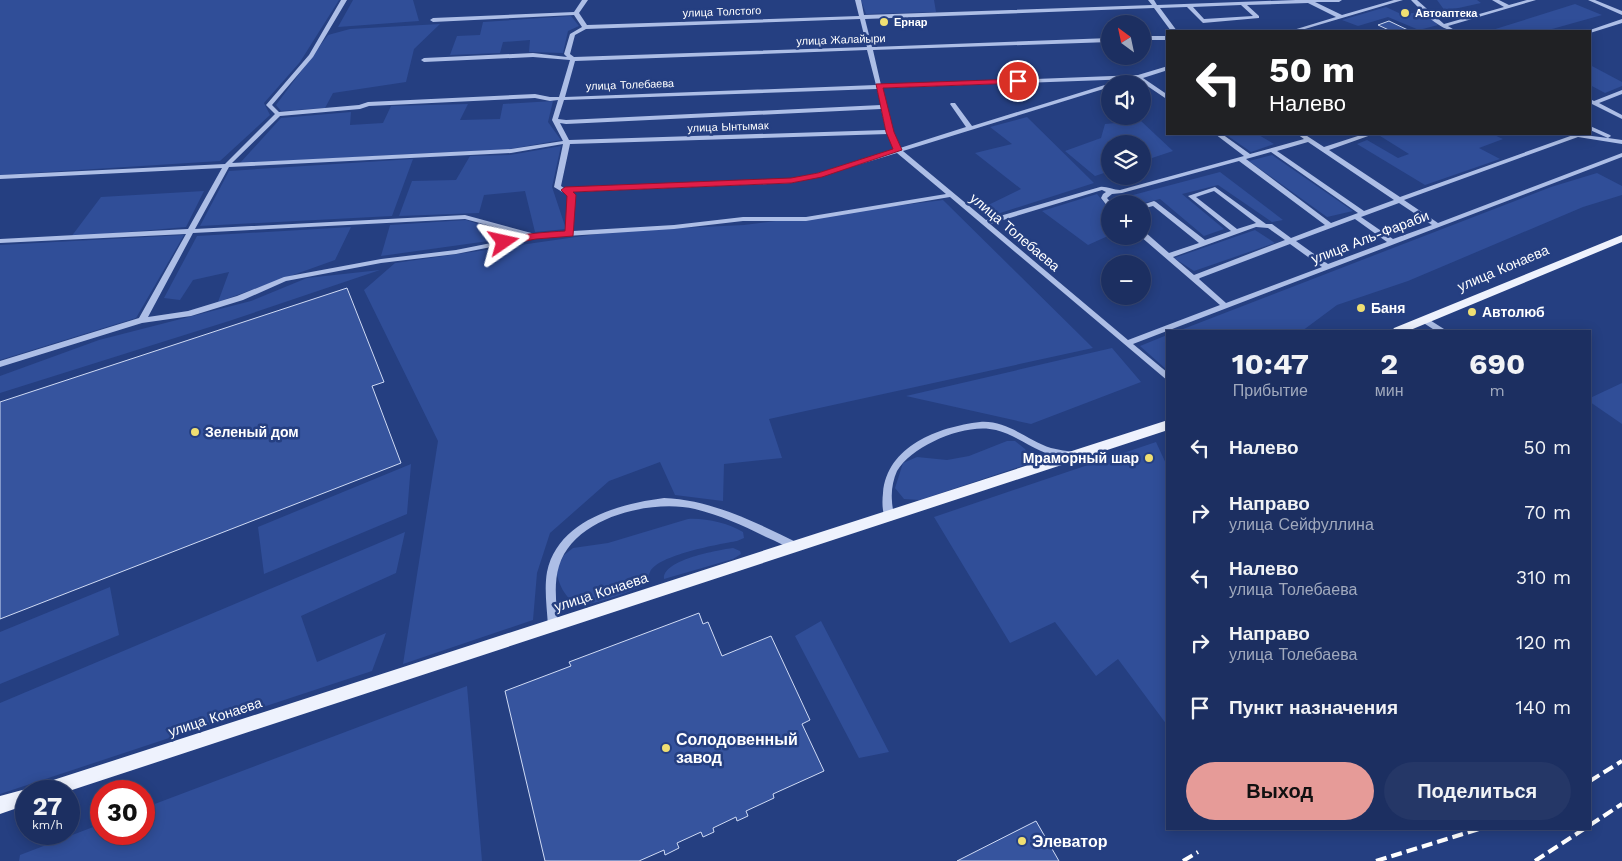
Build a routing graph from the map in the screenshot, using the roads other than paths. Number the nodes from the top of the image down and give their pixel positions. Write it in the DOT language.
graph roads {
  1 [pos="344,0"];
  2 [pos="585,0"];
  3 [pos="858,0"];
  4 [pos="1151,0"];
  5 [pos="1339,0"];
  6 [pos="1400,0"];
  7 [pos="1414,0"];
  8 [pos="1495,0"];
  9 [pos="1533,0"];
  10 [pos="1591,0"];
  11 [pos="1307,1"];
  12 [pos="1243,4"];
  13 [pos="1189,6"];
  14 [pos="1509,7"];
  15 [pos="1157,8"];
  16 [pos="576,13"];
  17 [pos="1622,13"];
  18 [pos="1341,17"];
  19 [pos="862,18"];
  20 [pos="433,20"];
  21 [pos="1622,21"];
  22 [pos="1443,26"];
  23 [pos="585,27"];
  24 [pos="1173,30"];
  25 [pos="1296,30"];
  26 [pos="1451,30"];
  27 [pos="1591,31"];
  28 [pos="1151,38"];
  29 [pos="1166,38"];
  30 [pos="1101,40"];
  31 [pos="869,49"];
  32 [pos="573,59"];
  33 [pos="424,60"];
  34 [pos="1166,69"];
  35 [pos="1145,75"];
  36 [pos="1101,78"];
  37 [pos="878,86"];
  38 [pos="1151,86"];
  39 [pos="1101,88"];
  40 [pos="1622,92"];
  41 [pos="562,97"];
  42 [pos="1166,97"];
  43 [pos="1592,102"];
  44 [pos="953,104"];
  45 [pos="884,107"];
  46 [pos="278,114"];
  47 [pos="1622,117"];
  48 [pos="555,120"];
  49 [pos="970,128"];
  50 [pos="1591,128"];
  51 [pos="890,132"];
  52 [pos="1219,135"];
  53 [pos="1300,135"];
  54 [pos="1367,135"];
  55 [pos="1578,135"];
  56 [pos="1578,135"];
  57 [pos="1308,140"];
  58 [pos="567,142"];
  59 [pos="898,150"];
  60 [pos="1272,150"];
  61 [pos="1324,150"];
  62 [pos="1622,155"];
  63 [pos="1250,156"];
  64 [pos="1241,159"];
  65 [pos="226,166"];
  66 [pos="0,178"];
  67 [pos="565,190"];
  68 [pos="1111,192"];
  69 [pos="951,194"];
  70 [pos="1105,195"];
  71 [pos="1399,200"];
  72 [pos="1151,205"];
  73 [pos="1363,213"];
  74 [pos="1354,216"];
  75 [pos="984,223"];
  76 [pos="1263,225"];
  77 [pos="1436,225"];
  78 [pos="1330,226"];
  79 [pos="192,230"];
  80 [pos="1236,232"];
  81 [pos="569,234"];
  82 [pos="536,236"];
  83 [pos="1622,238"];
  84 [pos="0,241"];
  85 [pos="1291,241"];
  86 [pos="1151,242"];
  87 [pos="1392,242"];
  88 [pos="1204,243"];
  89 [pos="1168,256"];
  90 [pos="1327,267"];
  91 [pos="1195,280"];
  92 [pos="1224,305"];
  93 [pos="142,320"];
  94 [pos="1425,320"];
  95 [pos="1400,330"];
  96 [pos="1440,330"];
  97 [pos="1128,343"];
  98 [pos="0,364"];
  99 [pos="1166,376"];
  100 [pos="1166,426"];
  101 [pos="1078,456"];
  102 [pos="889,517"];
  103 [pos="797,547"];
  104 [pos="553,626"];
  105 [pos="78,780"];
  106 [pos="15,801"];
  107 [pos="0,806"];
  1 -- 46 [label="street"];
  2 -- 16 [label="street"];
  3 -- 19 [label="street, улица Толебаева"];
  4 -- 15 [label="street"];
  5 -- 11 [label="street, улица Толстого"];
  6 -- 18 [label="street"];
  7 -- 22 [label="street"];
  8 -- 14 [label="street"];
  9 -- 14 [label="street"];
  10 -- 17 [label="street"];
  11 -- 12 [label="street, улица Толстого"];
  11 -- 18 [label="street"];
  12 -- 13 [label="street, улица Толстого"];
  12 -- 13 [label="street"];
  13 -- 15 [label="street, улица Толстого"];
  14 -- 22 [label="street"];
  15 -- 19 [label="street, улица Толстого"];
  15 -- 24 [label="street"];
  16 -- 20 [label="street"];
  16 -- 23 [label="street"];
  18 -- 25 [label="street"];
  19 -- 23 [label="street, улица Толстого"];
  19 -- 31 [label="street, улица Толебаева"];
  21 -- 27 [label="street"];
  22 -- 26 [label="street"];
  23 -- 32 [label="street"];
  28 -- 29 [label="street"];
  30 -- 31 [label="street, улица Жалайыри"];
  31 -- 32 [label="street, улица Жалайыри"];
  31 -- 37 [label="street, улица Толебаева"];
  32 -- 33 [label="street, улица Жалайыри"];
  32 -- 41 [label="street"];
  34 -- 35 [label="street"];
  36 -- 37 [label="street, улица Толебаева"];
  37 -- 41 [label="street, улица Толебаева"];
  37 -- 45 [label="street, улица Толебаева"];
  38 -- 42 [label="street"];
  39 -- 49 [label="street"];
  40 -- 43 [label="street"];
  41 -- 46 [label="street, улица Толебаева"];
  41 -- 48 [label="street"];
  43 -- 47 [label="street"];
  44 -- 49 [label="street"];
  45 -- 48 [label="street"];
  45 -- 51 [label="street, улица Толебаева"];
  46 -- 65 [label="street"];
  48 -- 58 [label="street"];
  49 -- 59 [label="street"];
  50 -- 55 [label="street"];
  51 -- 58 [label="street, улица Ынтымак"];
  51 -- 59 [label="street, улица Толебаева"];
  52 -- 63 [label="street"];
  53 -- 57 [label="street"];
  54 -- 61 [label="street"];
  56 -- 71 [label="street"];
  57 -- 60 [label="street"];
  57 -- 61 [label="street"];
  58 -- 65 [label="street, улица Ынтымак"];
  58 -- 67 [label="street"];
  59 -- 67 [label="street"];
  59 -- 69 [label="street, улица Толебаева"];
  60 -- 63 [label="street"];
  60 -- 73 [label="street"];
  61 -- 71 [label="street"];
  62 -- 77 [label="street, улица Аль-Фараби"];
  63 -- 64 [label="street"];
  64 -- 68 [label="street"];
  64 -- 78 [label="street"];
  65 -- 66 [label="street, улица Ынтымак"];
  65 -- 79 [label="street"];
  67 -- 81 [label="street"];
  68 -- 70 [label="street"];
  68 -- 75 [label="street"];
  69 -- 75 [label="street, улица Толебаева"];
  69 -- 81 [label="street"];
  71 -- 73 [label="street"];
  71 -- 77 [label="street"];
  72 -- 88 [label="street"];
  73 -- 74 [label="street"];
  74 -- 78 [label="street"];
  74 -- 87 [label="street"];
  75 -- 97 [label="street, улица Толебаева"];
  76 -- 80 [label="street"];
  76 -- 80 [label="street"];
  76 -- 85 [label="street"];
  77 -- 87 [label="street, улица Аль-Фараби"];
  78 -- 85 [label="street"];
  79 -- 82 [label="street"];
  79 -- 84 [label="street"];
  79 -- 93 [label="street"];
  80 -- 88 [label="street"];
  81 -- 82 [label="street"];
  82 -- 93 [label="street"];
  83 -- 94 [label="main road, улица Конаева"];
  85 -- 90 [label="street"];
  85 -- 91 [label="street"];
  86 -- 89 [label="street"];
  87 -- 90 [label="street, улица Аль-Фараби"];
  88 -- 89 [label="street"];
  89 -- 91 [label="street"];
  90 -- 92 [label="street, улица Аль-Фараби"];
  91 -- 92 [label="street"];
  92 -- 97 [label="street, улица Аль-Фараби"];
  93 -- 98 [label="street"];
  94 -- 95 [label="main road, улица Конаева"];
  94 -- 96 [label="street"];
  97 -- 99 [label="street, улица Толебаева"];
  100 -- 101 [label="main road, улица Конаева"];
  101 -- 102 [label="main road, улица Конаева"];
  101 -- 102 [label="street"];
  102 -- 103 [label="main road, улица Конаева"];
  103 -- 104 [label="main road, улица Конаева"];
  103 -- 104 [label="street"];
  104 -- 105 [label="main road, улица Конаева"];
  106 -- 107 [label="main road"];
}
